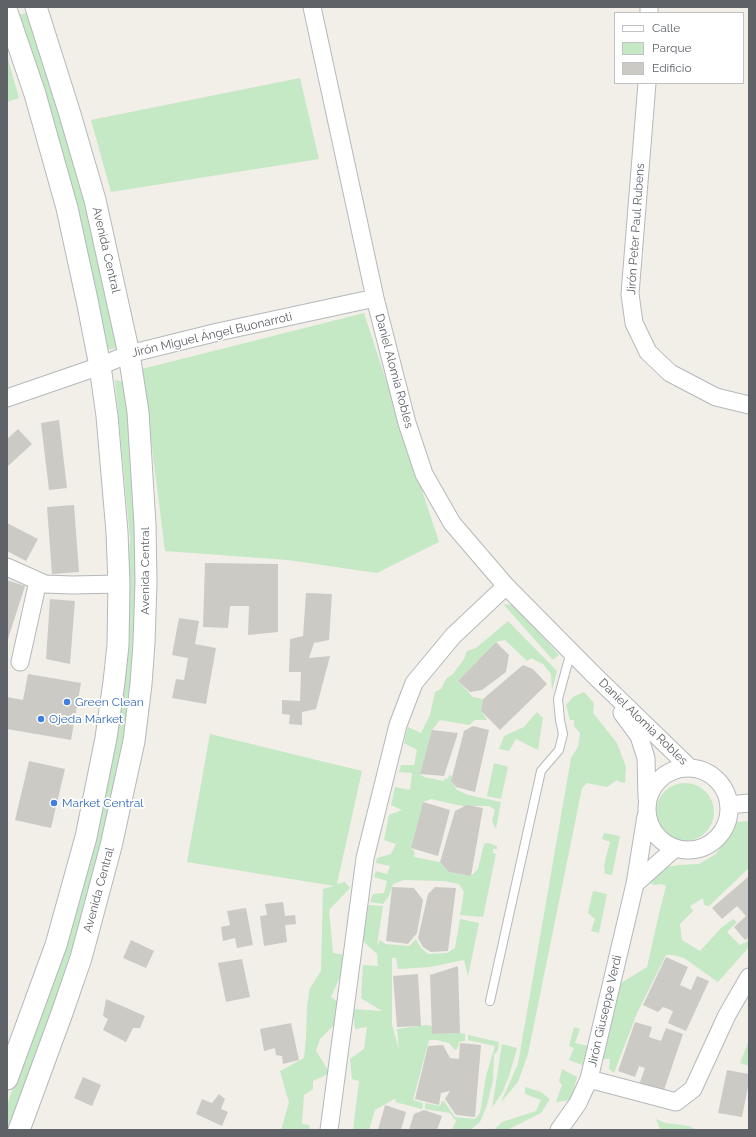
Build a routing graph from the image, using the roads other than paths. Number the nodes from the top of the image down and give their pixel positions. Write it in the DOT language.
graph roads {
  1 [pos="36,7"];
  2 [pos="312,7"];
  3 [pos="7,12"];
  4 [pos="647,84"];
  5 [pos="375,298"];
  6 [pos="129,354"];
  7 [pos="100,366"];
  8 [pos="7,398"];
  9 [pos="749,405"];
  10 [pos="7,568"];
  11 [pos="38,581"];
  12 [pos="118,584"];
  13 [pos="506,586"];
  14 [pos="570,651"];
  15 [pos="20,662"];
  16 [pos="595,676"];
  17 [pos="690,768"];
  18 [pos="749,803"];
  19 [pos="729,805"];
  20 [pos="647,809"];
  21 [pos="674,848"];
  22 [pos="635,884"];
  23 [pos="749,977"];
  24 [pos="490,1002"];
  25 [pos="7,1079"];
  26 [pos="589,1079"];
  27 [pos="19,1130"];
  28 [pos="329,1130"];
  29 [pos="559,1130"];
  1 -- 6 [label="street, Avenida Central"];
  2 -- 5 [label="street, Daniel Alomia Robles"];
  3 -- 7 [label="street"];
  4 -- 9 [label="street, Jirón Peter Paul Rubens"];
  5 -- 6 [label="street, Jirón Miguel Ángel Buonarroti"];
  5 -- 13 [label="street, Daniel Alomia Robles"];
  6 -- 7 [label="street, Jirón Miguel Ángel Buonarroti"];
  6 -- 27 [label="street, Avenida Central"];
  7 -- 8 [label="street, Jirón Miguel Ángel Buonarroti"];
  7 -- 12 [label="street"];
  10 -- 11 [label="street"];
  11 -- 12 [label="street"];
  11 -- 15 [label="street"];
  12 -- 25 [label="street"];
  13 -- 14 [label="street, Daniel Alomia Robles"];
  13 -- 28 [label="street"];
  14 -- 16 [label="street, Daniel Alomia Robles"];
  14 -- 24 [label="lane"];
  16 -- 17 [label="street, Daniel Alomia Robles"];
  16 -- 20 [label="street, Daniel Alomia Robles"];
  17 -- 19 [label="street"];
  17 -- 20 [label="street"];
  18 -- 19 [label="street"];
  19 -- 21 [label="street"];
  20 -- 21 [label="street"];
  20 -- 22 [label="street, Jirón Giuseppe Verdi"];
  21 -- 22 [label="street"];
  22 -- 26 [label="street, Jirón Giuseppe Verdi"];
  23 -- 26 [label="street"];
  26 -- 29 [label="street, Jirón Giuseppe Verdi"];
}
